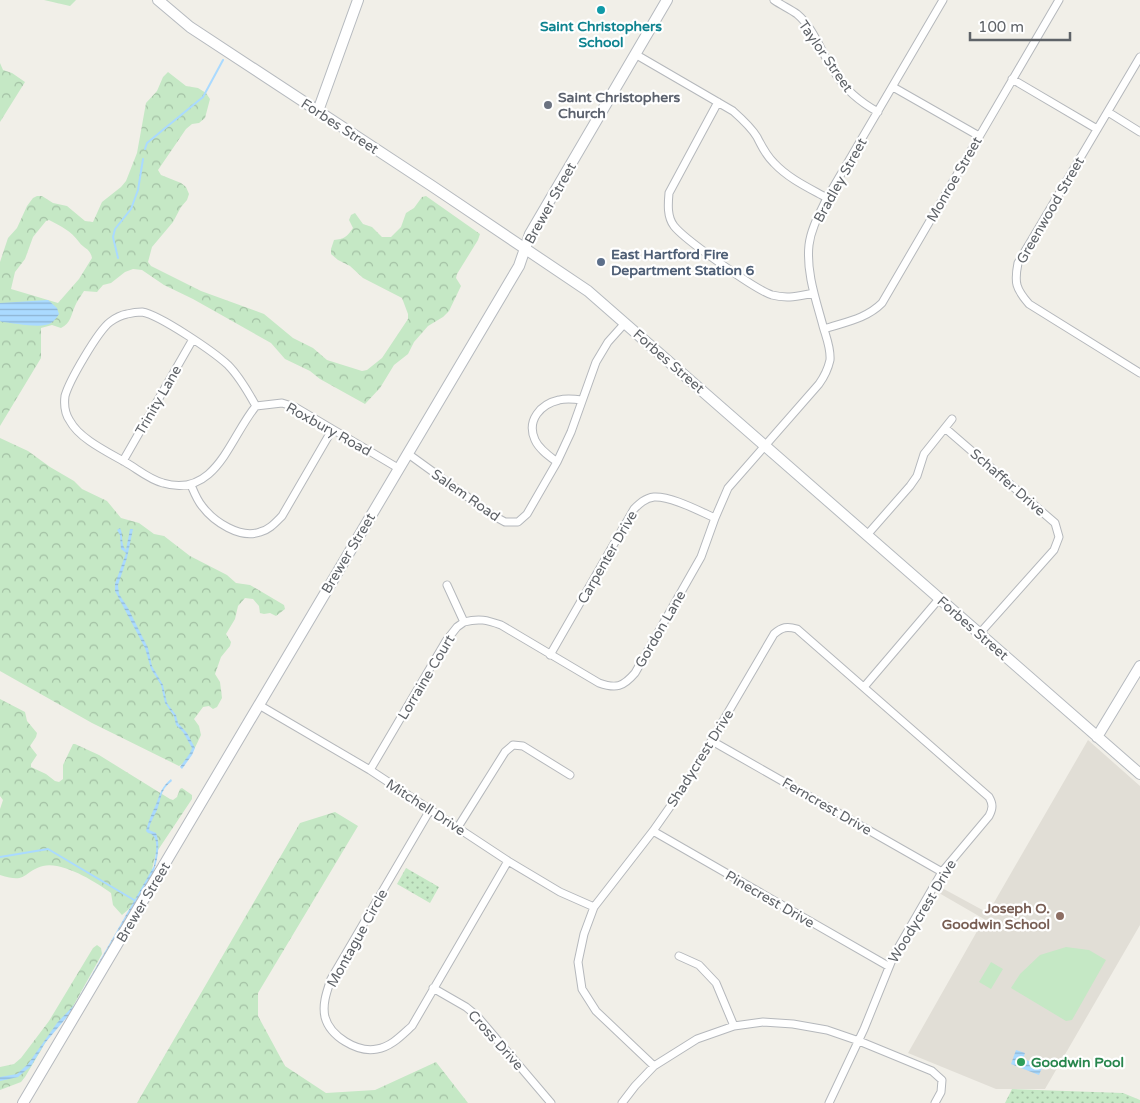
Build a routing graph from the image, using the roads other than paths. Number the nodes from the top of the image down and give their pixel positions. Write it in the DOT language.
graph roads {
  1 [pos="158,0"];
  2 [pos="358,0"];
  3 [pos="667,0"];
  4 [pos="774,0"];
  5 [pos="943,0"];
  6 [pos="1058,0"];
  7 [pos="786,3"];
  8 [pos="635,54"];
  9 [pos="1140,57"];
  10 [pos="1012,79"];
  11 [pos="893,87"];
  12 [pos="718,102"];
  13 [pos="318,111"];
  14 [pos="878,112"];
  15 [pos="1108,112"];
  16 [pos="1097,129"];
  17 [pos="1140,132"];
  18 [pos="979,136"];
  19 [pos="827,198"];
  20 [pos="525,250"];
  21 [pos="814,293"];
  22 [pos="625,323"];
  23 [pos="824,329"];
  24 [pos="193,339"];
  25 [pos="1140,372"];
  26 [pos="582,400"];
  27 [pos="256,406"];
  28 [pos="952,419"];
  29 [pos="945,428"];
  30 [pos="332,430"];
  31 [pos="765,446"];
  32 [pos="407,453"];
  33 [pos="123,461"];
  34 [pos="557,462"];
  35 [pos="398,468"];
  36 [pos="190,485"];
  37 [pos="715,518"];
  38 [pos="867,535"];
  39 [pos="447,585"];
  40 [pos="939,599"];
  41 [pos="464,622"];
  42 [pos="980,633"];
  43 [pos="550,655"];
  44 [pos="1140,666"];
  45 [pos="864,687"];
  46 [pos="259,705"];
  47 [pos="1097,736"];
  48 [pos="712,741"];
  49 [pos="370,770"];
  50 [pos="1140,774"];
  51 [pos="570,775"];
  52 [pos="430,810"];
  53 [pos="458,827"];
  54 [pos="653,831"];
  55 [pos="508,860"];
  56 [pos="942,872"];
  57 [pos="594,907"];
  58 [pos="679,956"];
  59 [pos="888,966"];
  60 [pos="433,988"];
  61 [pos="734,1026"];
  62 [pos="859,1041"];
  63 [pos="654,1066"];
  64 [pos="23,1103"];
  65 [pos="551,1103"];
  66 [pos="622,1103"];
  67 [pos="829,1103"];
  68 [pos="936,1103"];
  1 -- 13 [label="main road, Forbes Street"];
  2 -- 13 [label="main road"];
  3 -- 8 [label="main road, Brewer Street"];
  4 -- 7 [label="street, Taylor Street"];
  5 -- 11 [label="street, Bradley Street"];
  6 -- 10 [label="street, Monroe Street"];
  7 -- 14 [label="street, Taylor Street"];
  8 -- 12 [label="street"];
  8 -- 20 [label="main road, Brewer Street"];
  9 -- 15 [label="street, Greenwood Street"];
  10 -- 16 [label="street"];
  10 -- 18 [label="street, Monroe Street"];
  11 -- 14 [label="street, Bradley Street"];
  11 -- 18 [label="street"];
  12 -- 19 [label="street"];
  12 -- 21 [label="street"];
  13 -- 20 [label="main road, Forbes Street"];
  14 -- 19 [label="street, Bradley Street"];
  15 -- 16 [label="street, Greenwood Street"];
  15 -- 17 [label="street"];
  16 -- 25 [label="street, Greenwood Street"];
  18 -- 23 [label="street, Monroe Street"];
  19 -- 21 [label="street, Bradley Street"];
  20 -- 22 [label="main road, Forbes Street"];
  20 -- 32 [label="main road, Brewer Street"];
  21 -- 23 [label="street, Bradley Street"];
  22 -- 26 [label="street, Salem Road"];
  22 -- 31 [label="main road, Forbes Street"];
  23 -- 31 [label="street, Bradley Street"];
  24 -- 27 [label="street"];
  24 -- 33 [label="street, Trinity Lane"];
  24 -- 33 [label="street"];
  26 -- 34 [label="street, Salem Road"];
  26 -- 34 [label="street"];
  27 -- 30 [label="street, Roxbury Road"];
  27 -- 36 [label="street"];
  28 -- 29 [label="street"];
  29 -- 38 [label="street"];
  29 -- 42 [label="street, Schaffer Drive"];
  30 -- 35 [label="street, Roxbury Road"];
  30 -- 36 [label="street"];
  31 -- 37 [label="street, Gordon Lane"];
  31 -- 38 [label="main road, Forbes Street"];
  32 -- 34 [label="street, Salem Road"];
  32 -- 35 [label="main road, Brewer Street"];
  33 -- 36 [label="street"];
  35 -- 46 [label="main road, Brewer Street"];
  37 -- 43 [label="street, Carpenter Drive"];
  37 -- 43 [label="street, Gordon Lane"];
  38 -- 40 [label="main road, Forbes Street"];
  39 -- 41 [label="street, Lorraine Court"];
  40 -- 42 [label="main road, Forbes Street"];
  40 -- 45 [label="street"];
  41 -- 43 [label="street, Gordon Lane"];
  41 -- 49 [label="street, Lorraine Court"];
  42 -- 47 [label="main road, Forbes Street"];
  44 -- 47 [label="main road"];
  45 -- 48 [label="street, Shadycrest Drive"];
  45 -- 56 [label="street, Woodycrest Drive"];
  46 -- 49 [label="street, Mitchell Drive"];
  46 -- 64 [label="main road, Brewer Street"];
  47 -- 50 [label="main road, Forbes Street"];
  48 -- 54 [label="street, Shadycrest Drive"];
  48 -- 56 [label="street, Ferncrest Drive"];
  49 -- 52 [label="street, Mitchell Drive"];
  51 -- 53 [label="street"];
  52 -- 53 [label="street, Mitchell Drive"];
  52 -- 60 [label="street, Montague Circle"];
  53 -- 55 [label="street, Mitchell Drive"];
  54 -- 57 [label="street, Shadycrest Drive"];
  54 -- 59 [label="street, Pinecrest Drive"];
  55 -- 57 [label="street, Mitchell Drive"];
  55 -- 60 [label="street, Montague Circle"];
  56 -- 59 [label="street, Woodycrest Drive"];
  57 -- 63 [label="street, Shadycrest Drive"];
  58 -- 61 [label="street"];
  59 -- 62 [label="street, Woodycrest Drive"];
  60 -- 65 [label="street, Cross Drive"];
  61 -- 62 [label="street"];
  61 -- 63 [label="street"];
  62 -- 67 [label="street, Woodycrest Drive"];
  62 -- 68 [label="street"];
  63 -- 66 [label="street"];
}
